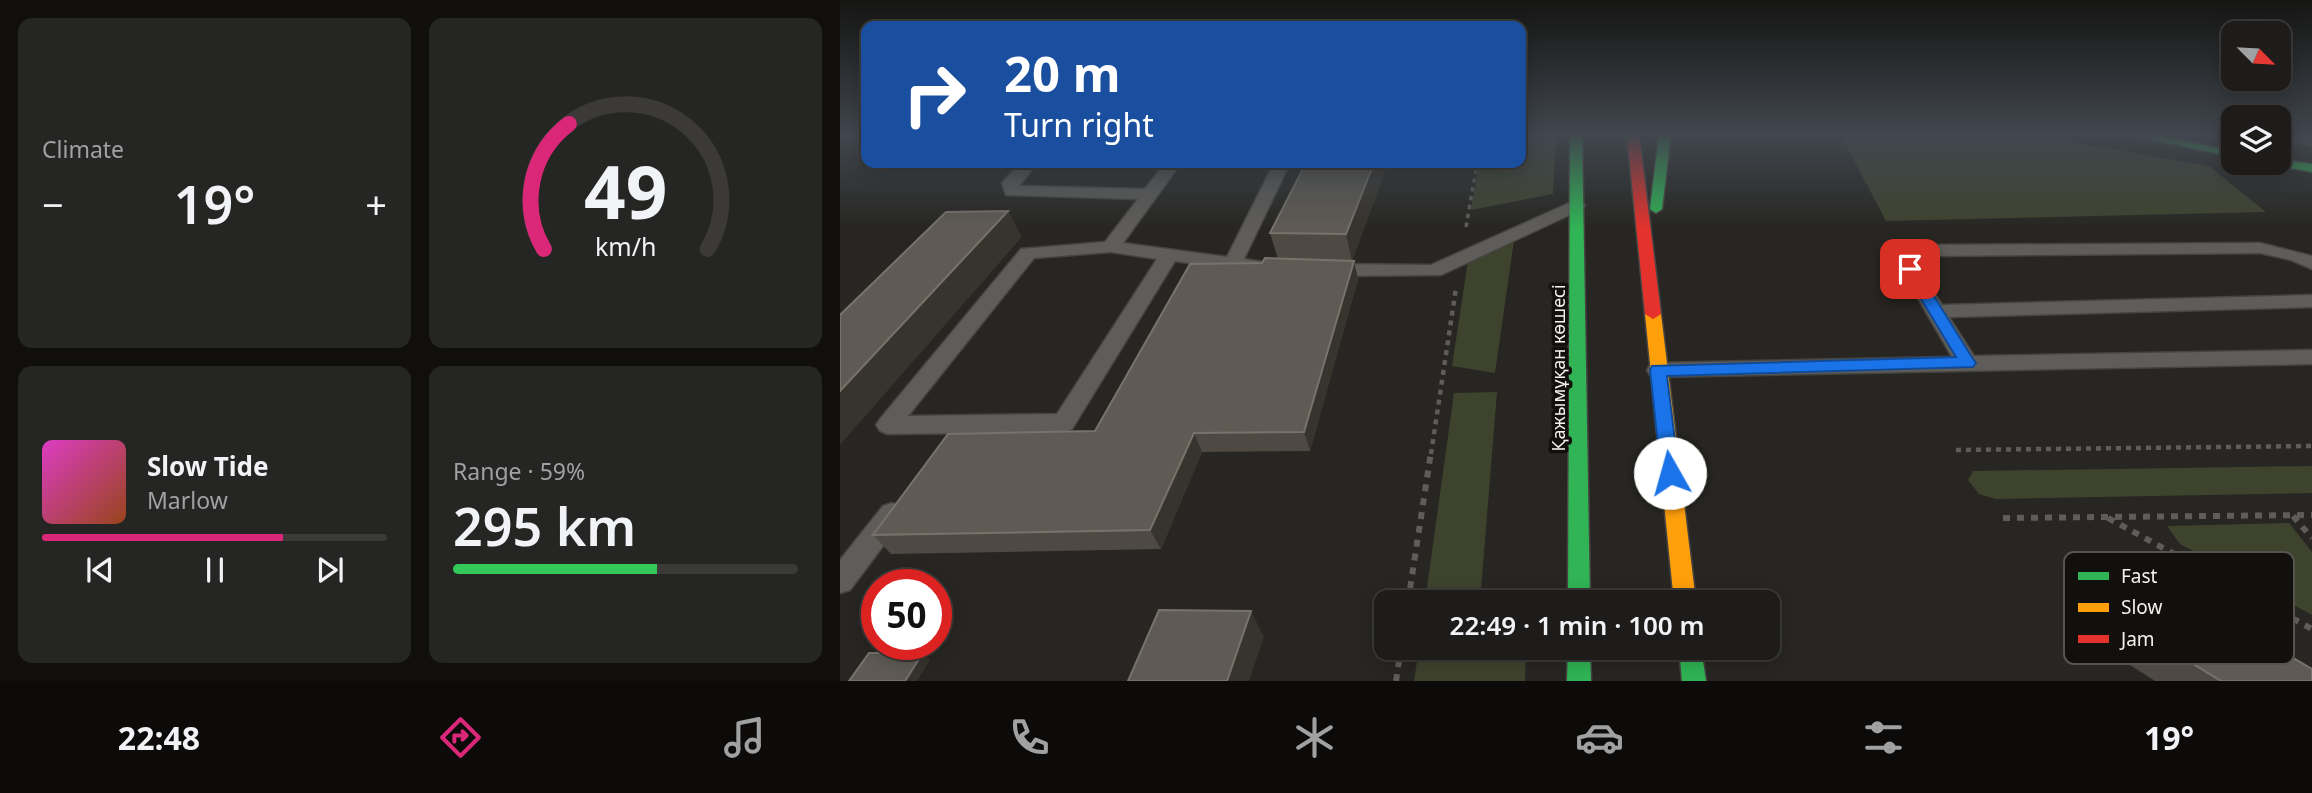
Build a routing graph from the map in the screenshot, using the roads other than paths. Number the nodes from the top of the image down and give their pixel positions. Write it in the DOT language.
graph roads {
  1 [pos="1575,166"];
  2 [pos="1636,166"];
  3 [pos="1661,166"];
  4 [pos="1024,168"];
  5 [pos="1169,168"];
  6 [pos="1280,168"];
  7 [pos="2291,169"];
  8 [pos="2312,174"];
  9 [pos="1149,194"];
  10 [pos="1576,205"];
  11 [pos="1111,247"];
  12 [pos="1169,255"];
  13 [pos="1233,263"];
  14 [pos="2312,263"];
  15 [pos="1276,269"];
  16 [pos="1315,270"];
  17 [pos="1648,277"];
  18 [pos="2312,302"];
  19 [pos="1936,312"];
  20 [pos="2312,357"];
  21 [pos="1967,363"];
  22 [pos="1658,370"];
  23 [pos="960,424"];
  24 [pos="944,445"];
  25 [pos="904,498"];
  26 [pos="840,582"];
  27 [pos="1579,590"];
  28 [pos="1684,590"];
  29 [pos="1579,660"];
  30 [pos="1691,660"];
  31 [pos="1579,681"];
  32 [pos="1694,681"];
  1 -- 10 [label="main road, Қажымұқан көшесі"];
  2 -- 17 [label="main road"];
  3 -- 17 [label="main road"];
  4 -- 9 [label="lane"];
  5 -- 9 [label="lane"];
  6 -- 13 [label="lane"];
  7 -- 8 [label="lane"];
  9 -- 11 [label="lane"];
  10 -- 16 [label="lane"];
  10 -- 27 [label="main road, Қажымұқан көшесі"];
  11 -- 12 [label="lane"];
  11 -- 23 [label="lane"];
  12 -- 13 [label="lane"];
  12 -- 23 [label="lane"];
  13 -- 15 [label="lane"];
  14 -- 19 [label="lane"];
  17 -- 22 [label="main road"];
  18 -- 19 [label="lane"];
  19 -- 21 [label="lane"];
  20 -- 21 [label="lane"];
  21 -- 22 [label="lane"];
  22 -- 28 [label="main road"];
  23 -- 24 [label="lane"];
  25 -- 26 [label="lane"];
  29 -- 31 [label="main road"];
  30 -- 32 [label="main road"];
}
